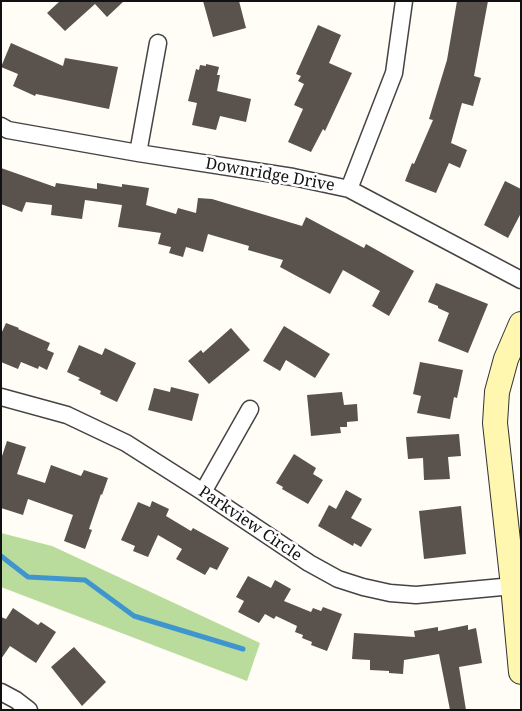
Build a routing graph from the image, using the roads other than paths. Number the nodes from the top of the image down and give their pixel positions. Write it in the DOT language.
graph roads {
  1 [pos="404,1"];
  2 [pos="158,43"];
  3 [pos="1,126"];
  4 [pos="138,153"];
  5 [pos="349,189"];
  6 [pos="521,280"];
  7 [pos="521,324"];
  8 [pos="1,397"];
  9 [pos="250,409"];
  10 [pos="203,492"];
  11 [pos="513,586"];
  12 [pos="521,672"];
  13 [pos="1,692"];
  14 [pos="28,710"];
  1 -- 5 [label="street"];
  2 -- 4 [label="street"];
  3 -- 4 [label="street, Downridge Drive"];
  4 -- 5 [label="street, Downridge Drive"];
  5 -- 6 [label="street, Downridge Drive"];
  7 -- 11 [label="street"];
  8 -- 10 [label="street, Parkview Circle"];
  9 -- 10 [label="street"];
  10 -- 11 [label="street, Parkview Circle"];
  11 -- 12 [label="street"];
  13 -- 14 [label="street"];
}
